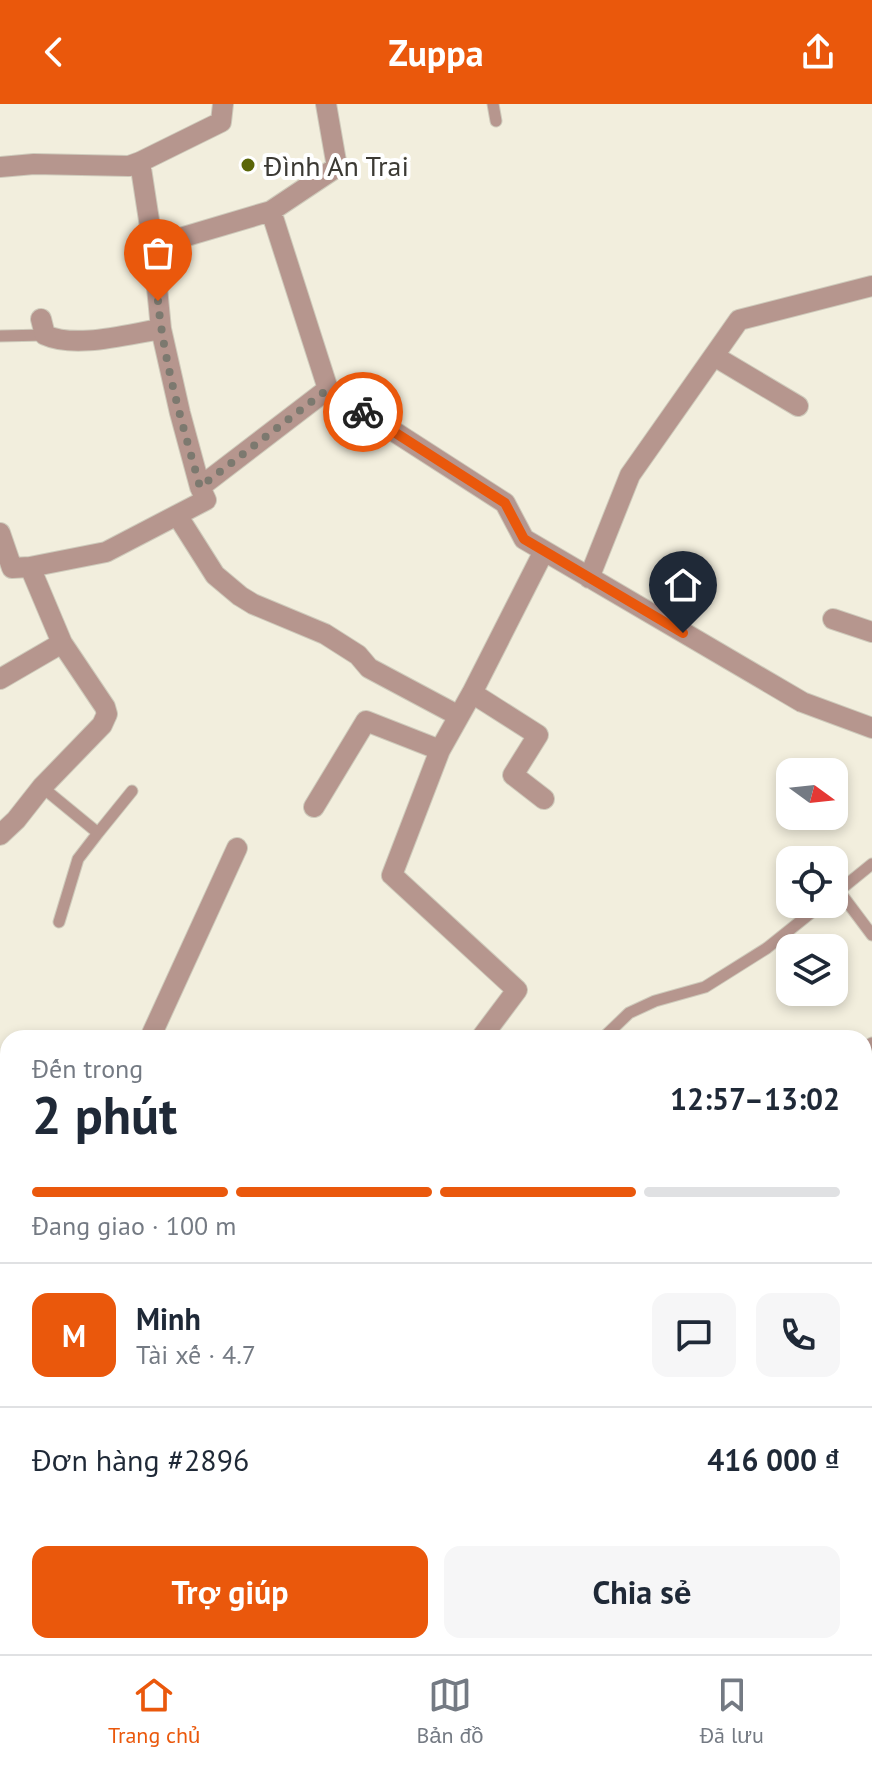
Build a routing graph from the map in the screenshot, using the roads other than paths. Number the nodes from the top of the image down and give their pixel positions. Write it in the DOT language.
graph roads {
  1 [pos="223,104"];
  2 [pos="326,104"];
  3 [pos="493,104"];
  4 [pos="496,121"];
  5 [pos="140,162"];
  6 [pos="0,167"];
  7 [pos="271,211"];
  8 [pos="153,246"];
  9 [pos="872,286"];
  10 [pos="43,327"];
  11 [pos="161,329"];
  12 [pos="0,336"];
  13 [pos="714,356"];
  14 [pos="328,389"];
  15 [pos="798,406"];
  16 [pos="200,487"];
  17 [pos="177,515"];
  18 [pos="0,533"];
  19 [pos="544,551"];
  20 [pos="30,567"];
  21 [pos="589,578"];
  22 [pos="833,619"];
  23 [pos="872,632"];
  24 [pos="62,643"];
  25 [pos="0,679"];
  26 [pos="472,693"];
  27 [pos="459,716"];
  28 [pos="872,728"];
  29 [pos="440,750"];
  30 [pos="42,787"];
  31 [pos="132,791"];
  32 [pos="544,799"];
  33 [pos="314,807"];
  34 [pos="98,833"];
  35 [pos="0,835"];
  36 [pos="237,848"];
  37 [pos="872,864"];
  38 [pos="848,883"];
  39 [pos="848,907"];
  40 [pos="804,918"];
  41 [pos="59,922"];
  42 [pos="872,935"];
  43 [pos="154,1030"];
  44 [pos="487,1030"];
  45 [pos="611,1030"];
  1 -- 5 [label="street"];
  2 -- 7 [label="street"];
  3 -- 4 [label="lane"];
  5 -- 6 [label="street"];
  5 -- 8 [label="street"];
  7 -- 8 [label="street"];
  7 -- 14 [label="street"];
  8 -- 11 [label="street"];
  9 -- 13 [label="street"];
  10 -- 11 [label="street"];
  10 -- 12 [label="lane"];
  11 -- 16 [label="street"];
  13 -- 15 [label="street"];
  13 -- 21 [label="street"];
  14 -- 16 [label="street"];
  14 -- 19 [label="street"];
  16 -- 17 [label="street"];
  17 -- 20 [label="street"];
  17 -- 27 [label="street"];
  18 -- 20 [label="street"];
  19 -- 21 [label="street"];
  19 -- 26 [label="street"];
  20 -- 24 [label="street"];
  21 -- 28 [label="street"];
  22 -- 23 [label="street"];
  24 -- 25 [label="street"];
  24 -- 30 [label="street"];
  26 -- 27 [label="street"];
  26 -- 32 [label="street"];
  27 -- 29 [label="street"];
  29 -- 33 [label="street"];
  29 -- 44 [label="street"];
  30 -- 34 [label="lane"];
  30 -- 35 [label="street"];
  31 -- 34 [label="lane"];
  34 -- 41 [label="lane"];
  36 -- 43 [label="street"];
  37 -- 38 [label="lane"];
  39 -- 42 [label="lane"];
  40 -- 45 [label="lane"];
}
